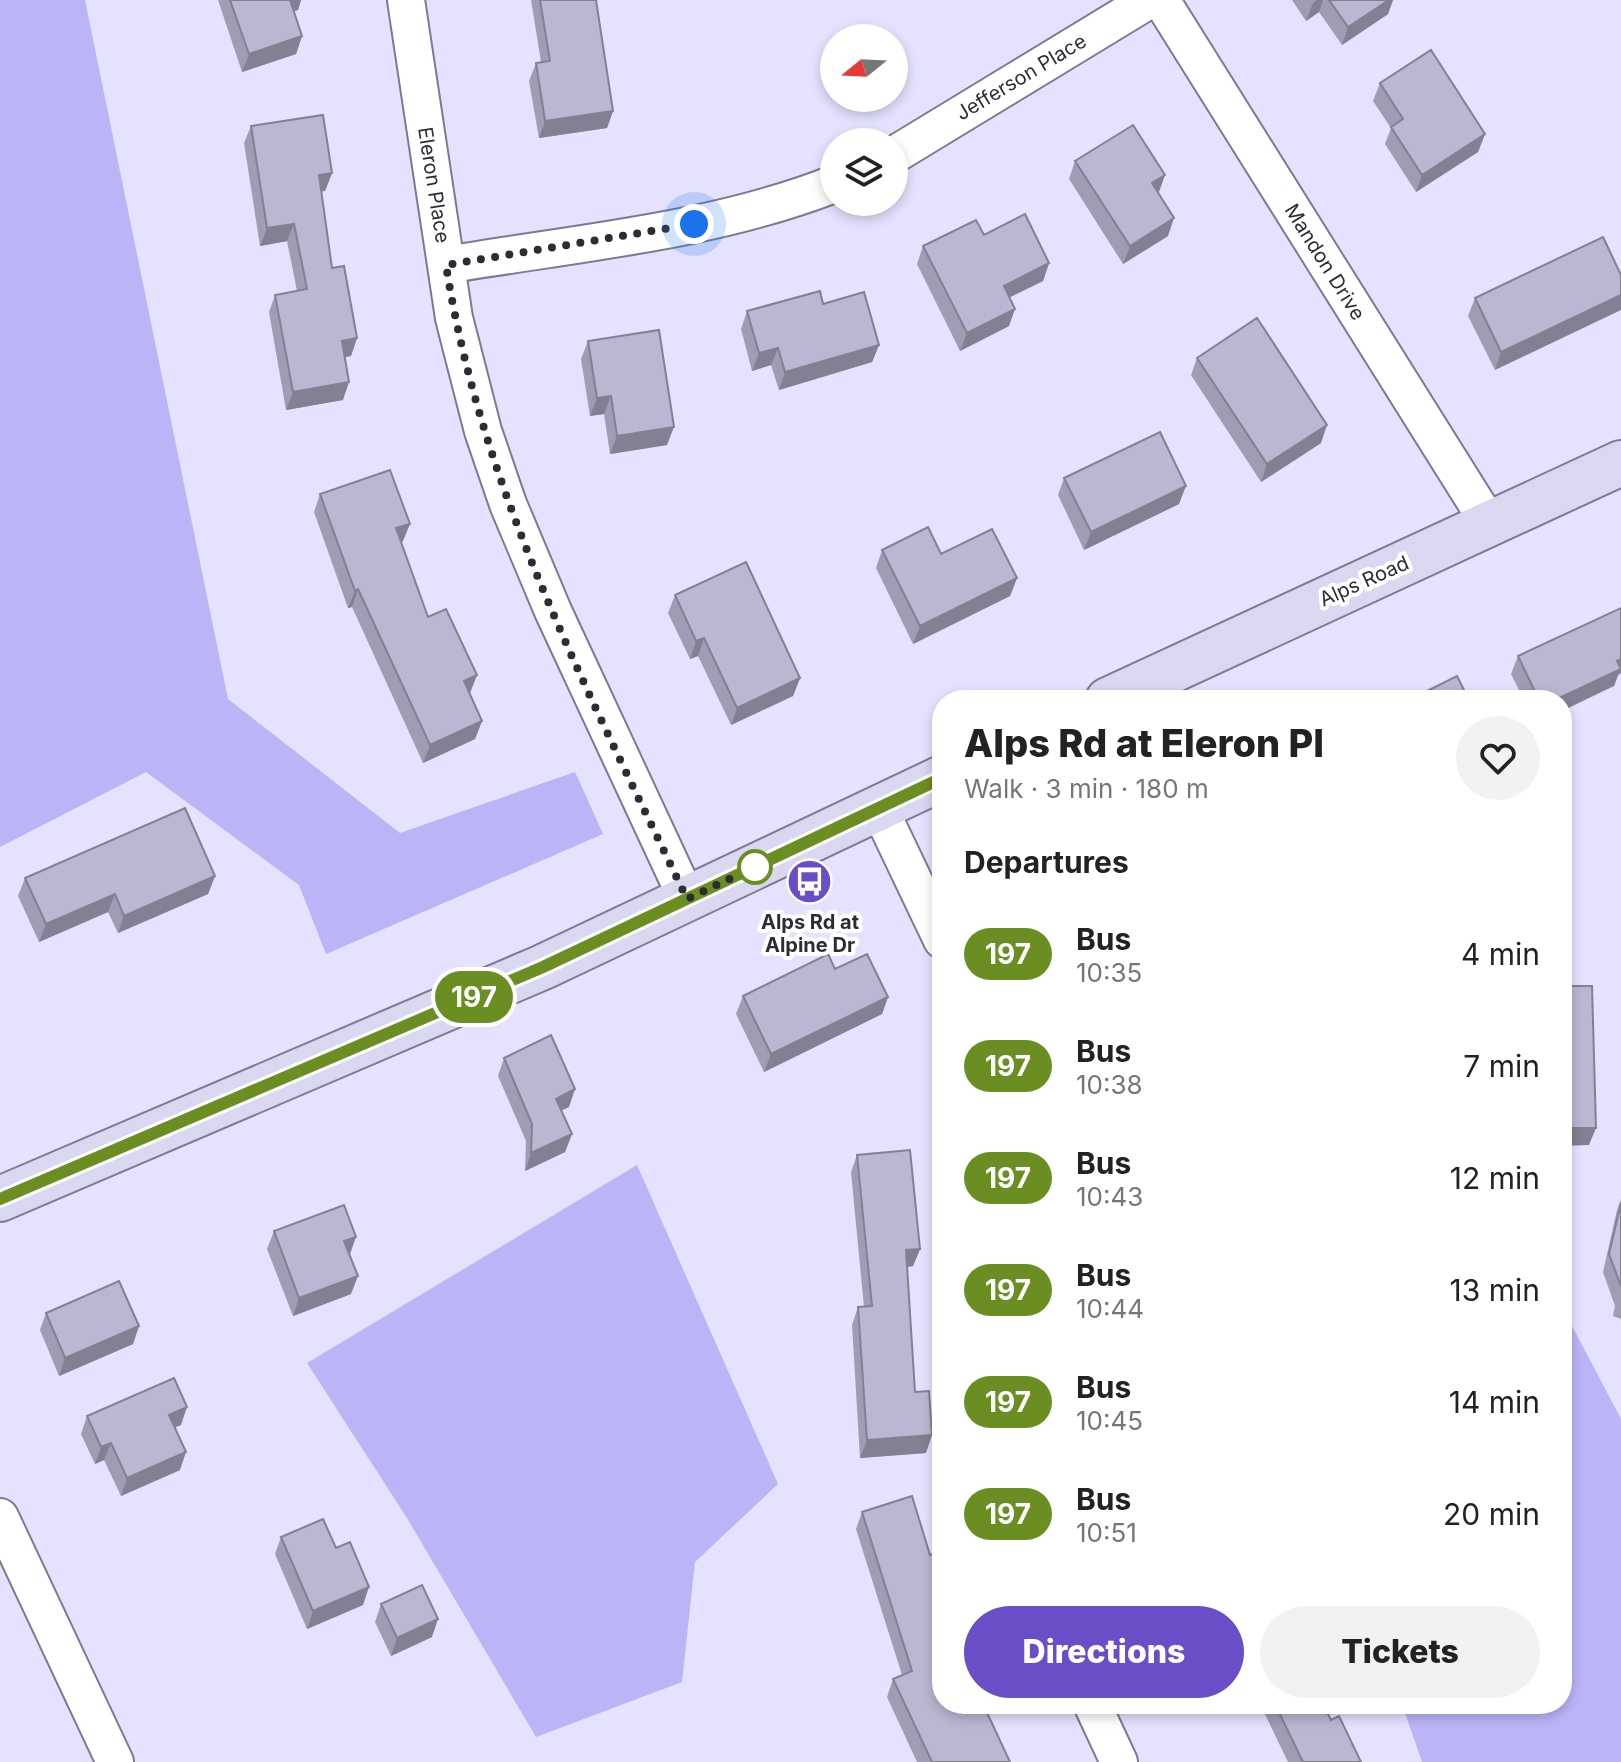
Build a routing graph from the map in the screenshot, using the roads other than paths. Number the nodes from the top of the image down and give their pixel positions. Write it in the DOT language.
graph roads {
  1 [pos="406,0"];
  2 [pos="1149,0"];
  3 [pos="1161,0"];
  4 [pos="908,146"];
  5 [pos="820,189"];
  6 [pos="446,265"];
  7 [pos="1621,463"];
  8 [pos="1490,525"];
  9 [pos="1130,690"];
  10 [pos="932,783"];
  11 [pos="879,808"];
  12 [pos="687,899"];
  13 [pos="932,919"];
  14 [pos="0,1199"];
  15 [pos="0,1517"];
  16 [pos="1097,1714"];
  17 [pos="115,1762"];
  18 [pos="1119,1762"];
  1 -- 6 [label="street, Eleron Place"];
  2 -- 4 [label="street, Jefferson Place"];
  3 -- 8 [label="street, Mandon Drive"];
  5 -- 6 [label="street"];
  6 -- 12 [label="street, Eleron Place"];
  7 -- 8 [label="main road, Alps Road"];
  8 -- 9 [label="main road, Alps Road"];
  10 -- 11 [label="main road"];
  11 -- 12 [label="main road"];
  11 -- 13 [label="street"];
  12 -- 14 [label="main road"];
  15 -- 17 [label="street"];
  16 -- 18 [label="street"];
}
